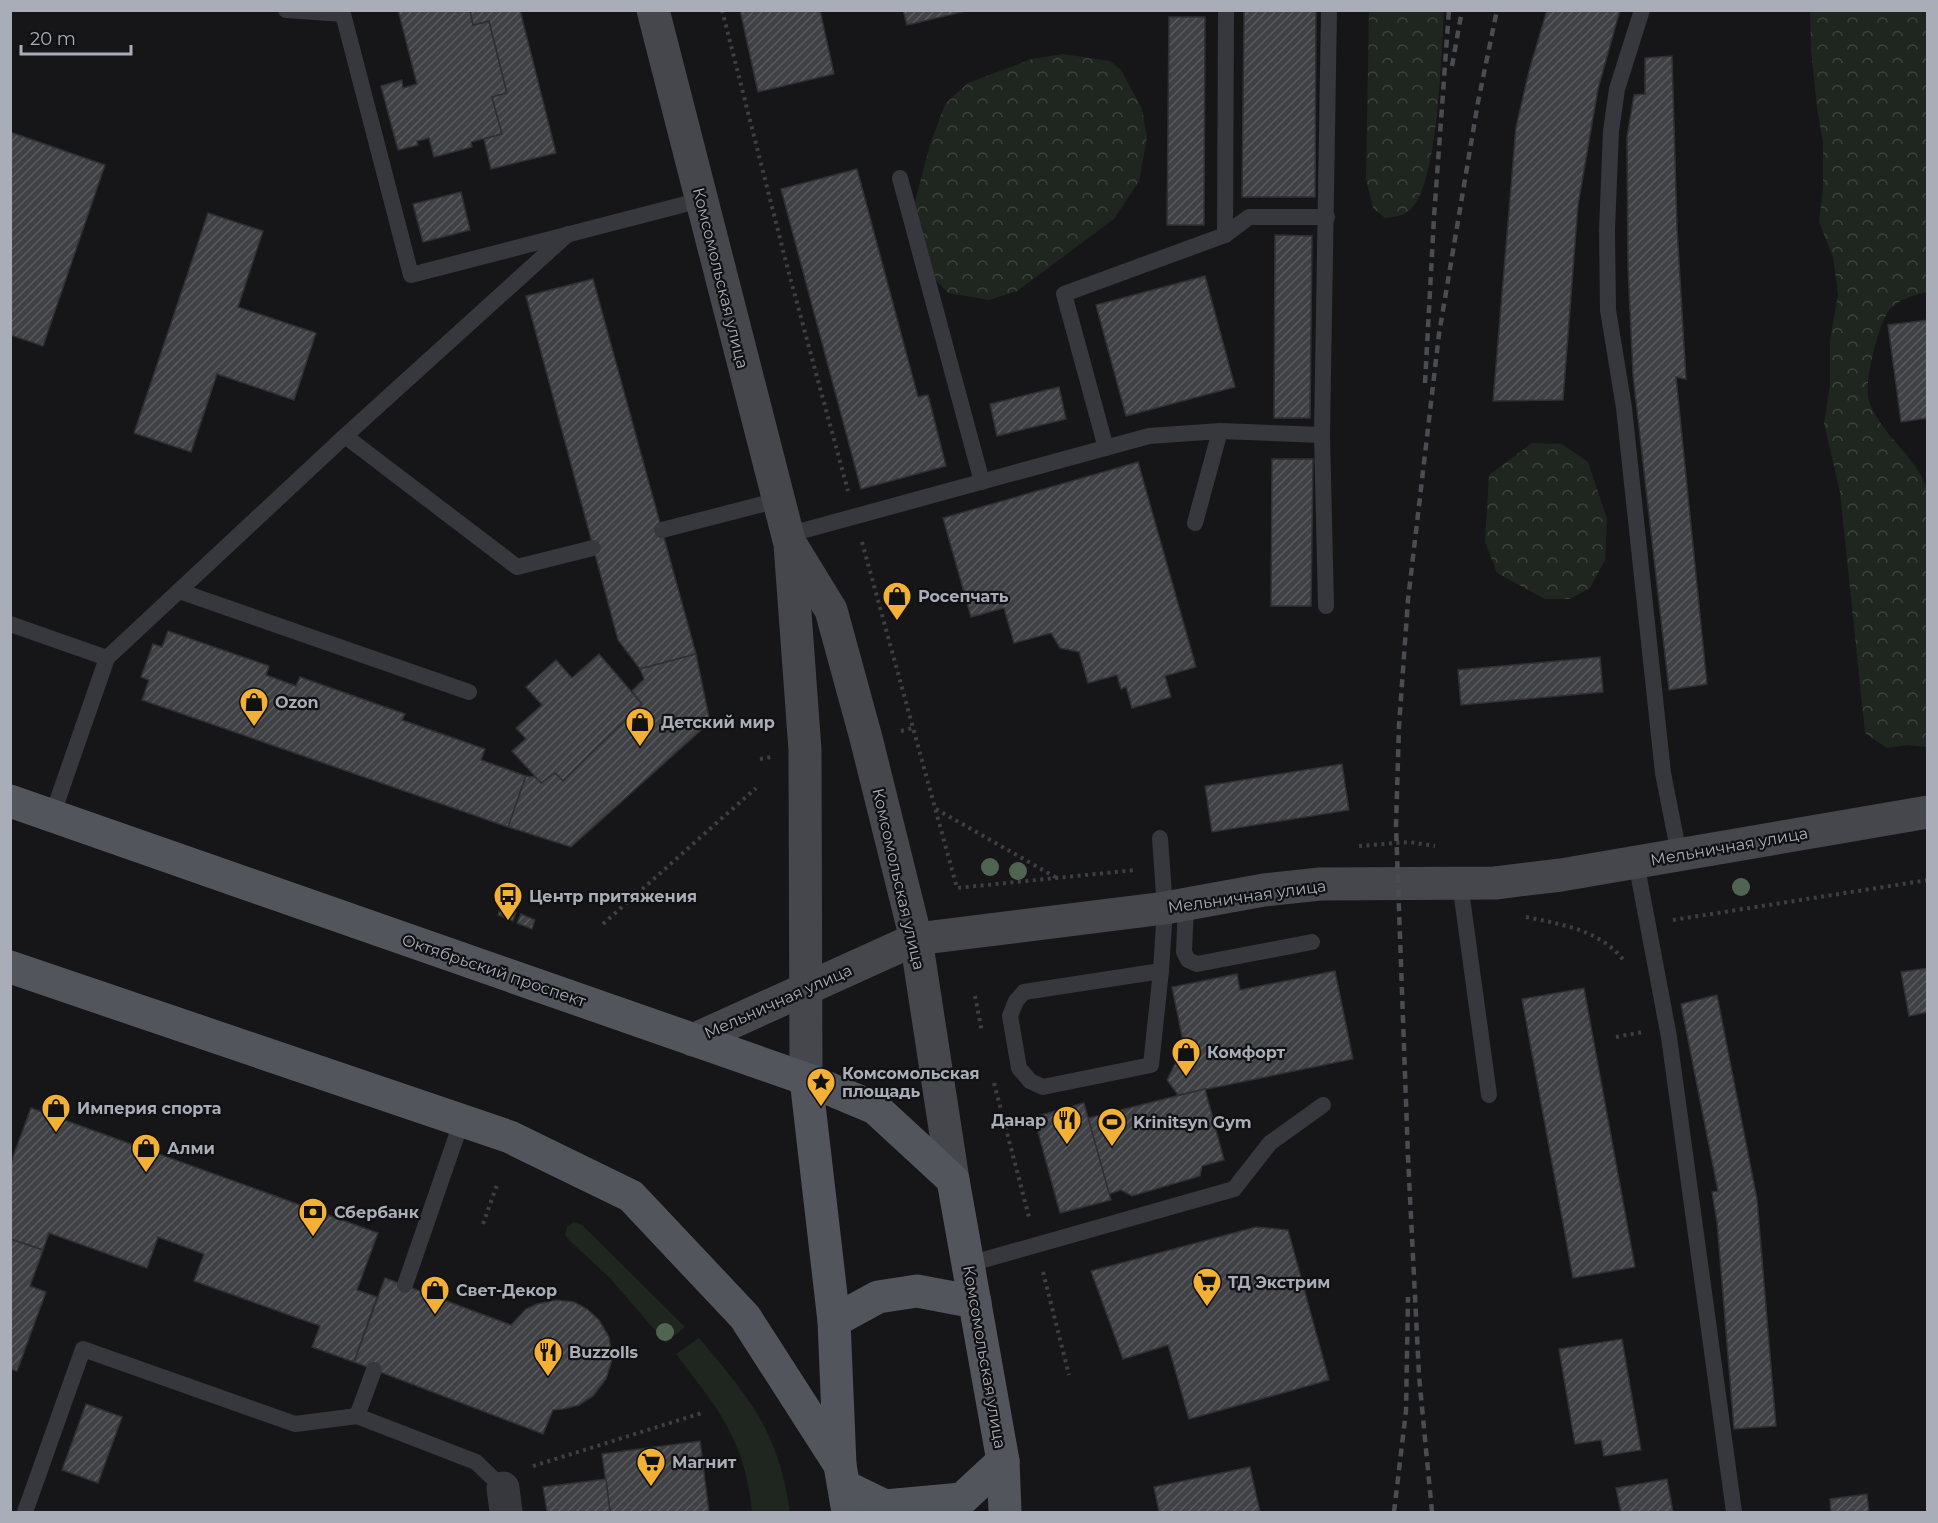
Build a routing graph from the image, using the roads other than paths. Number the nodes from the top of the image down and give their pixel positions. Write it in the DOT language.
graph roads {
  1 [pos="286,10"];
  2 [pos="653,10"];
  3 [pos="1226,10"];
  4 [pos="1329,10"];
  5 [pos="1642,10"];
  6 [pos="900,178"];
  7 [pos="701,200"];
  8 [pos="1327,218"];
  9 [pos="568,234"];
  10 [pos="1225,235"];
  11 [pos="1220,431"];
  12 [pos="1322,435"];
  13 [pos="345,436"];
  14 [pos="1106,448"];
  15 [pos="982,482"];
  16 [pos="778,501"];
  17 [pos="1195,523"];
  18 [pos="662,530"];
  19 [pos="789,540"];
  20 [pos="593,548"];
  21 [pos="179,591"];
  22 [pos="1326,606"];
  23 [pos="10,624"];
  24 [pos="107,658"];
  25 [pos="469,692"];
  26 [pos="10,801"];
  27 [pos="1928,812"];
  28 [pos="52,816"];
  29 [pos="1160,838"];
  30 [pos="1679,854"];
  31 [pos="1636,862"];
  32 [pos="1460,883"];
  33 [pos="1176,906"];
  34 [pos="916,939"];
  35 [pos="1312,942"];
  36 [pos="10,967"];
  37 [pos="1161,971"];
  38 [pos="806,988"];
  39 [pos="693,1040"];
  40 [pos="806,1079"];
  41 [pos="1489,1095"];
  42 [pos="1323,1105"];
  43 [pos="462,1120"];
  44 [pos="953,1180"];
  45 [pos="969,1264"];
  46 [pos="405,1286"];
  47 [pos="975,1302"];
  48 [pos="834,1321"];
  49 [pos="374,1370"];
  50 [pos="357,1416"];
  51 [pos="1003,1461"];
  52 [pos="844,1488"];
  53 [pos="505,1500"];
  54 [pos="25,1512"];
  55 [pos="1005,1512"];
  56 [pos="1734,1512"];
  1 -- 9 [label="lane"];
  2 -- 7 [label="main road, Комсомольская улица"];
  3 -- 10 [label="lane"];
  4 -- 8 [label="lane"];
  5 -- 30 [label="lane"];
  6 -- 15 [label="lane"];
  7 -- 9 [label="lane"];
  7 -- 16 [label="main road, Комсомольская улица"];
  8 -- 10 [label="lane"];
  8 -- 12 [label="lane"];
  9 -- 13 [label="lane"];
  10 -- 14 [label="lane"];
  11 -- 12 [label="lane"];
  11 -- 14 [label="lane"];
  11 -- 17 [label="lane"];
  12 -- 22 [label="lane"];
  13 -- 20 [label="lane"];
  13 -- 21 [label="lane"];
  14 -- 15 [label="lane"];
  15 -- 19 [label="lane"];
  16 -- 18 [label="lane"];
  16 -- 19 [label="main road, Комсомольская улица"];
  19 -- 34 [label="main road, Комсомольская улица"];
  19 -- 38 [label="main road, Комсомольская улица"];
  21 -- 24 [label="lane"];
  21 -- 25 [label="lane"];
  23 -- 24 [label="lane"];
  24 -- 28 [label="lane"];
  26 -- 28 [label="main road, Октябрьский проспект"];
  27 -- 30 [label="main road, Мельничная улица"];
  28 -- 39 [label="main road, Октябрьский проспект"];
  29 -- 33 [label="lane"];
  30 -- 31 [label="main road, Мельничная улица"];
  31 -- 32 [label="main road, Мельничная улица"];
  31 -- 56 [label="lane"];
  32 -- 33 [label="main road, Мельничная улица"];
  32 -- 41 [label="lane"];
  33 -- 34 [label="main road, Мельничная улица"];
  33 -- 35 [label="lane"];
  33 -- 37 [label="lane"];
  34 -- 38 [label="main road, Мельничная улица"];
  34 -- 44 [label="main road, Комсомольская улица"];
  36 -- 43 [label="main road"];
  37 -- 37 [label="lane"];
  38 -- 39 [label="main road, Мельничная улица"];
  38 -- 40 [label="main road, Комсомольская улица"];
  39 -- 40 [label="main road, Октябрьский проспект"];
  40 -- 44 [label="main road, Октябрьский проспект"];
  40 -- 48 [label="main road, Комсомольская улица"];
  42 -- 45 [label="lane"];
  43 -- 46 [label="lane"];
  43 -- 52 [label="main road"];
  44 -- 45 [label="main road, Комсомольская улица"];
  45 -- 47 [label="main road, Комсомольская улица"];
  47 -- 48 [label="main road"];
  47 -- 51 [label="main road, Комсомольская улица"];
  48 -- 52 [label="main road, Комсомольская улица"];
  49 -- 50 [label="lane"];
  50 -- 53 [label="lane"];
  50 -- 54 [label="lane"];
  51 -- 52 [label="main road"];
  51 -- 55 [label="main road, Комсомольская улица"];
}
